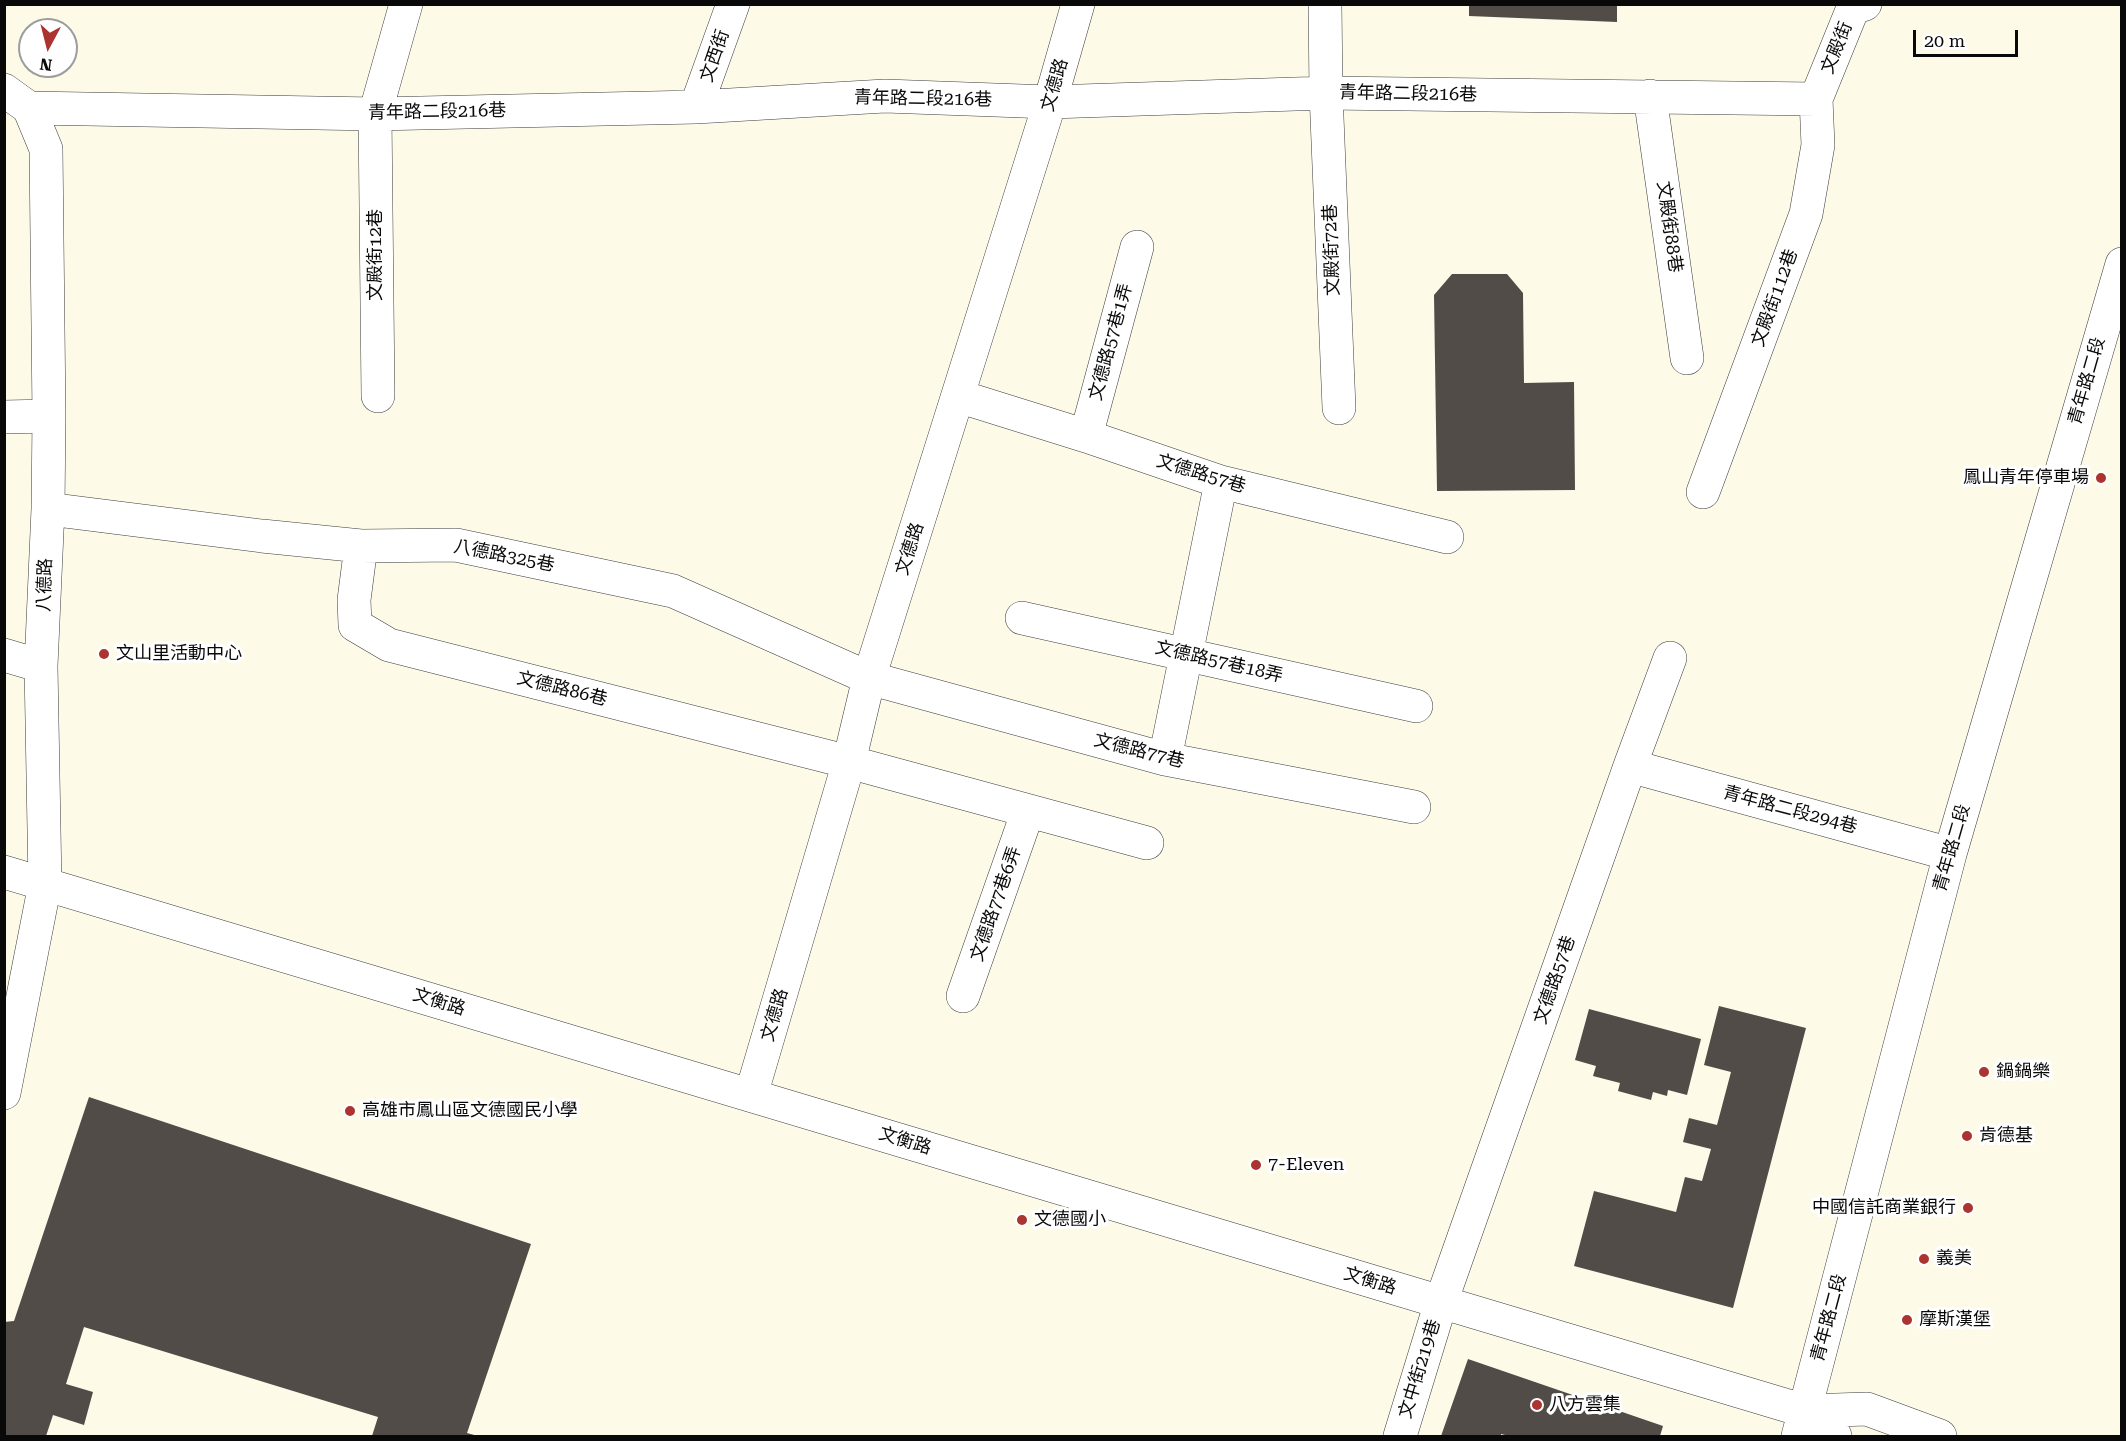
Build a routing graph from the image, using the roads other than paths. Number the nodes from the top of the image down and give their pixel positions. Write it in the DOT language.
graph roads {
  1 [pos="406,4"];
  2 [pos="733,4"];
  3 [pos="1078,4"];
  4 [pos="1325,4"];
  5 [pos="1865,4"];
  6 [pos="1326,93"];
  7 [pos="1650,96"];
  8 [pos="17,99"];
  9 [pos="1816,99"];
  10 [pos="1050,102"];
  11 [pos="696,107"];
  12 [pos="375,114"];
  13 [pos="1137,248"];
  14 [pos="2121,264"];
  15 [pos="1687,358"];
  16 [pos="378,396"];
  17 [pos="958,396"];
  18 [pos="1339,408"];
  19 [pos="49,416"];
  20 [pos="4,417"];
  21 [pos="1086,436"];
  22 [pos="1221,482"];
  23 [pos="1703,492"];
  24 [pos="48,509"];
  25 [pos="1447,537"];
  26 [pos="361,546"];
  27 [pos="1022,618"];
  28 [pos="1187,654"];
  29 [pos="4,655"];
  30 [pos="1670,658"];
  31 [pos="41,666"];
  32 [pos="869,678"];
  33 [pos="1416,706"];
  34 [pos="1165,759"];
  35 [pos="849,762"];
  36 [pos="1630,766"];
  37 [pos="1414,807"];
  38 [pos="1028,811"];
  39 [pos="1147,843"];
  40 [pos="1950,854"];
  41 [pos="4,872"];
  42 [pos="45,884"];
  43 [pos="963,996"];
  44 [pos="4,1093"];
  45 [pos="752,1095"];
  46 [pos="1441,1302"];
  47 [pos="1801,1424"];
  48 [pos="1400,1437"];
  49 [pos="1835,1437"];
  50 [pos="1940,1437"];
  1 -- 12 [label="street, 文殿街12巷"];
  2 -- 11 [label="street, 文西街"];
  3 -- 10 [label="street, 文德路"];
  4 -- 6 [label="street, 文殿街72巷"];
  5 -- 9 [label="street, 文殿街"];
  6 -- 7 [label="street, 青年路二段216巷"];
  6 -- 10 [label="street, 青年路二段216巷"];
  6 -- 18 [label="street, 文殿街72巷"];
  7 -- 9 [label="street, 青年路二段216巷"];
  7 -- 15 [label="street, 文殿街88巷"];
  8 -- 12 [label="street, 青年路二段216巷"];
  8 -- 19 [label="street, 八德路"];
  9 -- 23 [label="street, 文殿街112巷"];
  10 -- 11 [label="street, 青年路二段216巷"];
  10 -- 17 [label="street, 文德路"];
  11 -- 12 [label="street, 青年路二段216巷"];
  12 -- 16 [label="street, 文殿街12巷"];
  13 -- 21 [label="street, 文德路57巷1弄"];
  14 -- 40 [label="street, 青年路二段"];
  17 -- 21 [label="street, 文德路57巷"];
  17 -- 32 [label="street, 文德路"];
  19 -- 20 [label="street"];
  19 -- 24 [label="street, 八德路"];
  21 -- 22 [label="street, 文德路57巷"];
  22 -- 25 [label="street, 文德路57巷"];
  22 -- 28 [label="street"];
  24 -- 26 [label="street, 八德路325巷"];
  24 -- 31 [label="street, 八德路"];
  26 -- 32 [label="street, 八德路325巷"];
  26 -- 35 [label="street, 文德路86巷"];
  27 -- 28 [label="street, 文德路57巷18弄"];
  28 -- 33 [label="street, 文德路57巷18弄"];
  28 -- 34 [label="street"];
  29 -- 31 [label="street"];
  30 -- 36 [label="street, 文德路57巷"];
  31 -- 42 [label="street, 八德路"];
  32 -- 34 [label="street, 文德路77巷"];
  32 -- 35 [label="street, 文德路"];
  34 -- 37 [label="street, 文德路77巷"];
  35 -- 38 [label="street"];
  35 -- 45 [label="street, 文德路"];
  36 -- 40 [label="street, 青年路二段294巷"];
  36 -- 46 [label="street, 文德路57巷"];
  38 -- 39 [label="street"];
  38 -- 43 [label="street, 文德路77巷6弄"];
  40 -- 47 [label="street, 青年路二段"];
  41 -- 42 [label="street, 文衡路"];
  42 -- 44 [label="street, 八德路"];
  42 -- 45 [label="street, 文衡路"];
  45 -- 46 [label="street, 文衡路"];
  46 -- 47 [label="street, 文衡路"];
  46 -- 48 [label="street, 文中街219巷"];
  47 -- 49 [label="street, 文衡路"];
  47 -- 50 [label="street, 文衡路"];
}
